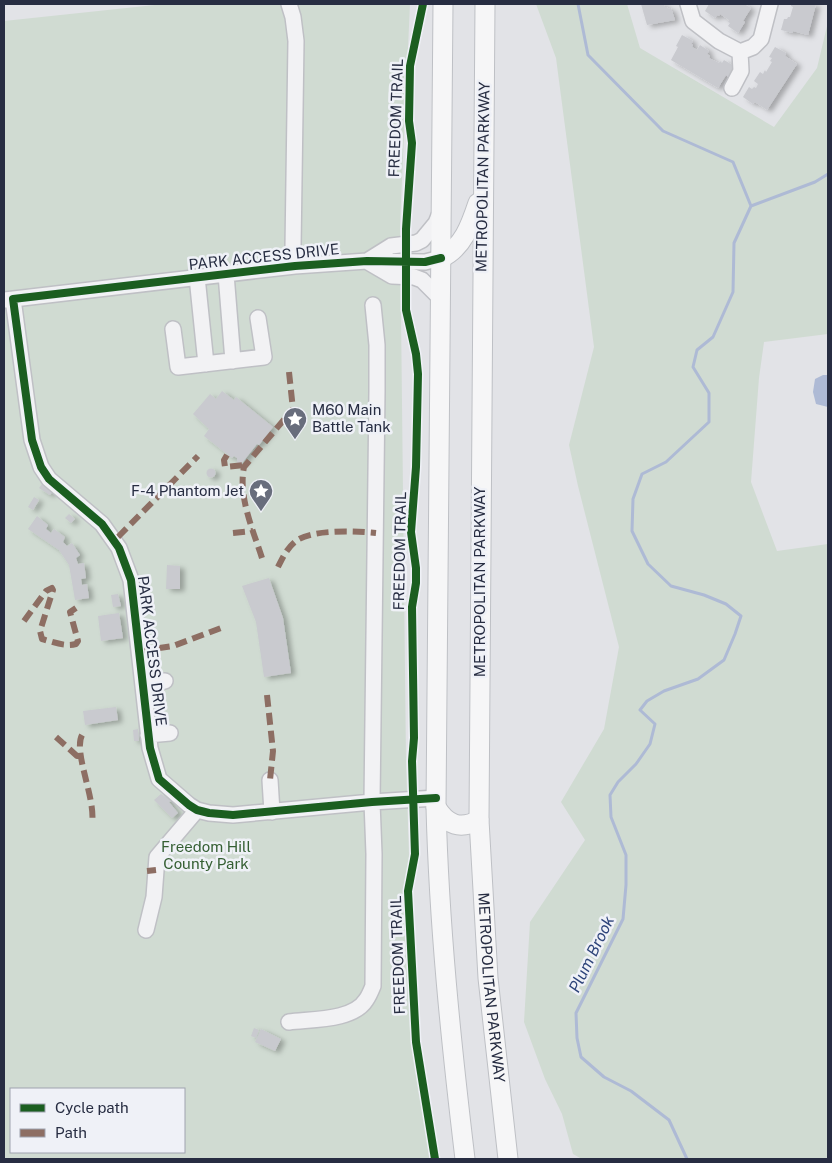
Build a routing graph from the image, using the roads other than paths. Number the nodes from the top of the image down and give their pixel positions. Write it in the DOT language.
graph roads {
  1 [pos="289,4"];
  2 [pos="443,4"];
  3 [pos="485,4"];
  4 [pos="688,4"];
  5 [pos="770,4"];
  6 [pos="740,52"];
  7 [pos="732,88"];
  8 [pos="483,187"];
  9 [pos="441,211"];
  10 [pos="441,258"];
  11 [pos="367,261"];
  12 [pos="295,266"];
  13 [pos="226,274"];
  14 [pos="198,278"];
  15 [pos="441,299"];
  16 [pos="8,300"];
  17 [pos="373,305"];
  18 [pos="258,318"];
  19 [pos="174,329"];
  20 [pos="233,361"];
  21 [pos="206,364"];
  22 [pos="165,681"];
  23 [pos="143,683"];
  24 [pos="170,733"];
  25 [pos="148,735"];
  26 [pos="270,780"];
  27 [pos="372,802"];
  28 [pos="436,803"];
  29 [pos="197,810"];
  30 [pos="272,812"];
  31 [pos="479,820"];
  32 [pos="146,930"];
  33 [pos="289,1022"];
  34 [pos="465,1159"];
  35 [pos="508,1159"];
  1 -- 12 [label="street"];
  2 -- 9 [label="main road"];
  3 -- 8 [label="main road, METROPOLITAN PARKWAY"];
  4 -- 6 [label="street"];
  5 -- 6 [label="street"];
  6 -- 7 [label="street"];
  8 -- 10 [label="main road"];
  8 -- 31 [label="main road, METROPOLITAN PARKWAY"];
  9 -- 10 [label="main road"];
  9 -- 11 [label="street, PARK ACCESS DRIVE"];
  10 -- 11 [label="street, PARK ACCESS DRIVE"];
  10 -- 15 [label="main road"];
  11 -- 12 [label="street, PARK ACCESS DRIVE"];
  11 -- 15 [label="street"];
  12 -- 13 [label="street, PARK ACCESS DRIVE"];
  13 -- 14 [label="street, PARK ACCESS DRIVE"];
  13 -- 20 [label="street"];
  14 -- 16 [label="street, PARK ACCESS DRIVE"];
  14 -- 21 [label="street"];
  15 -- 28 [label="main road"];
  16 -- 23 [label="street, PARK ACCESS DRIVE"];
  17 -- 27 [label="street"];
  18 -- 20 [label="street"];
  19 -- 21 [label="street"];
  20 -- 21 [label="street"];
  22 -- 23 [label="street"];
  23 -- 25 [label="street, PARK ACCESS DRIVE"];
  24 -- 25 [label="street"];
  25 -- 29 [label="street, PARK ACCESS DRIVE"];
  26 -- 30 [label="street"];
  27 -- 28 [label="street, PARK ACCESS DRIVE"];
  27 -- 30 [label="street, PARK ACCESS DRIVE"];
  27 -- 33 [label="street"];
  28 -- 31 [label="main road"];
  28 -- 34 [label="main road"];
  29 -- 30 [label="street, PARK ACCESS DRIVE"];
  29 -- 32 [label="street"];
  31 -- 35 [label="main road, METROPOLITAN PARKWAY"];
}
